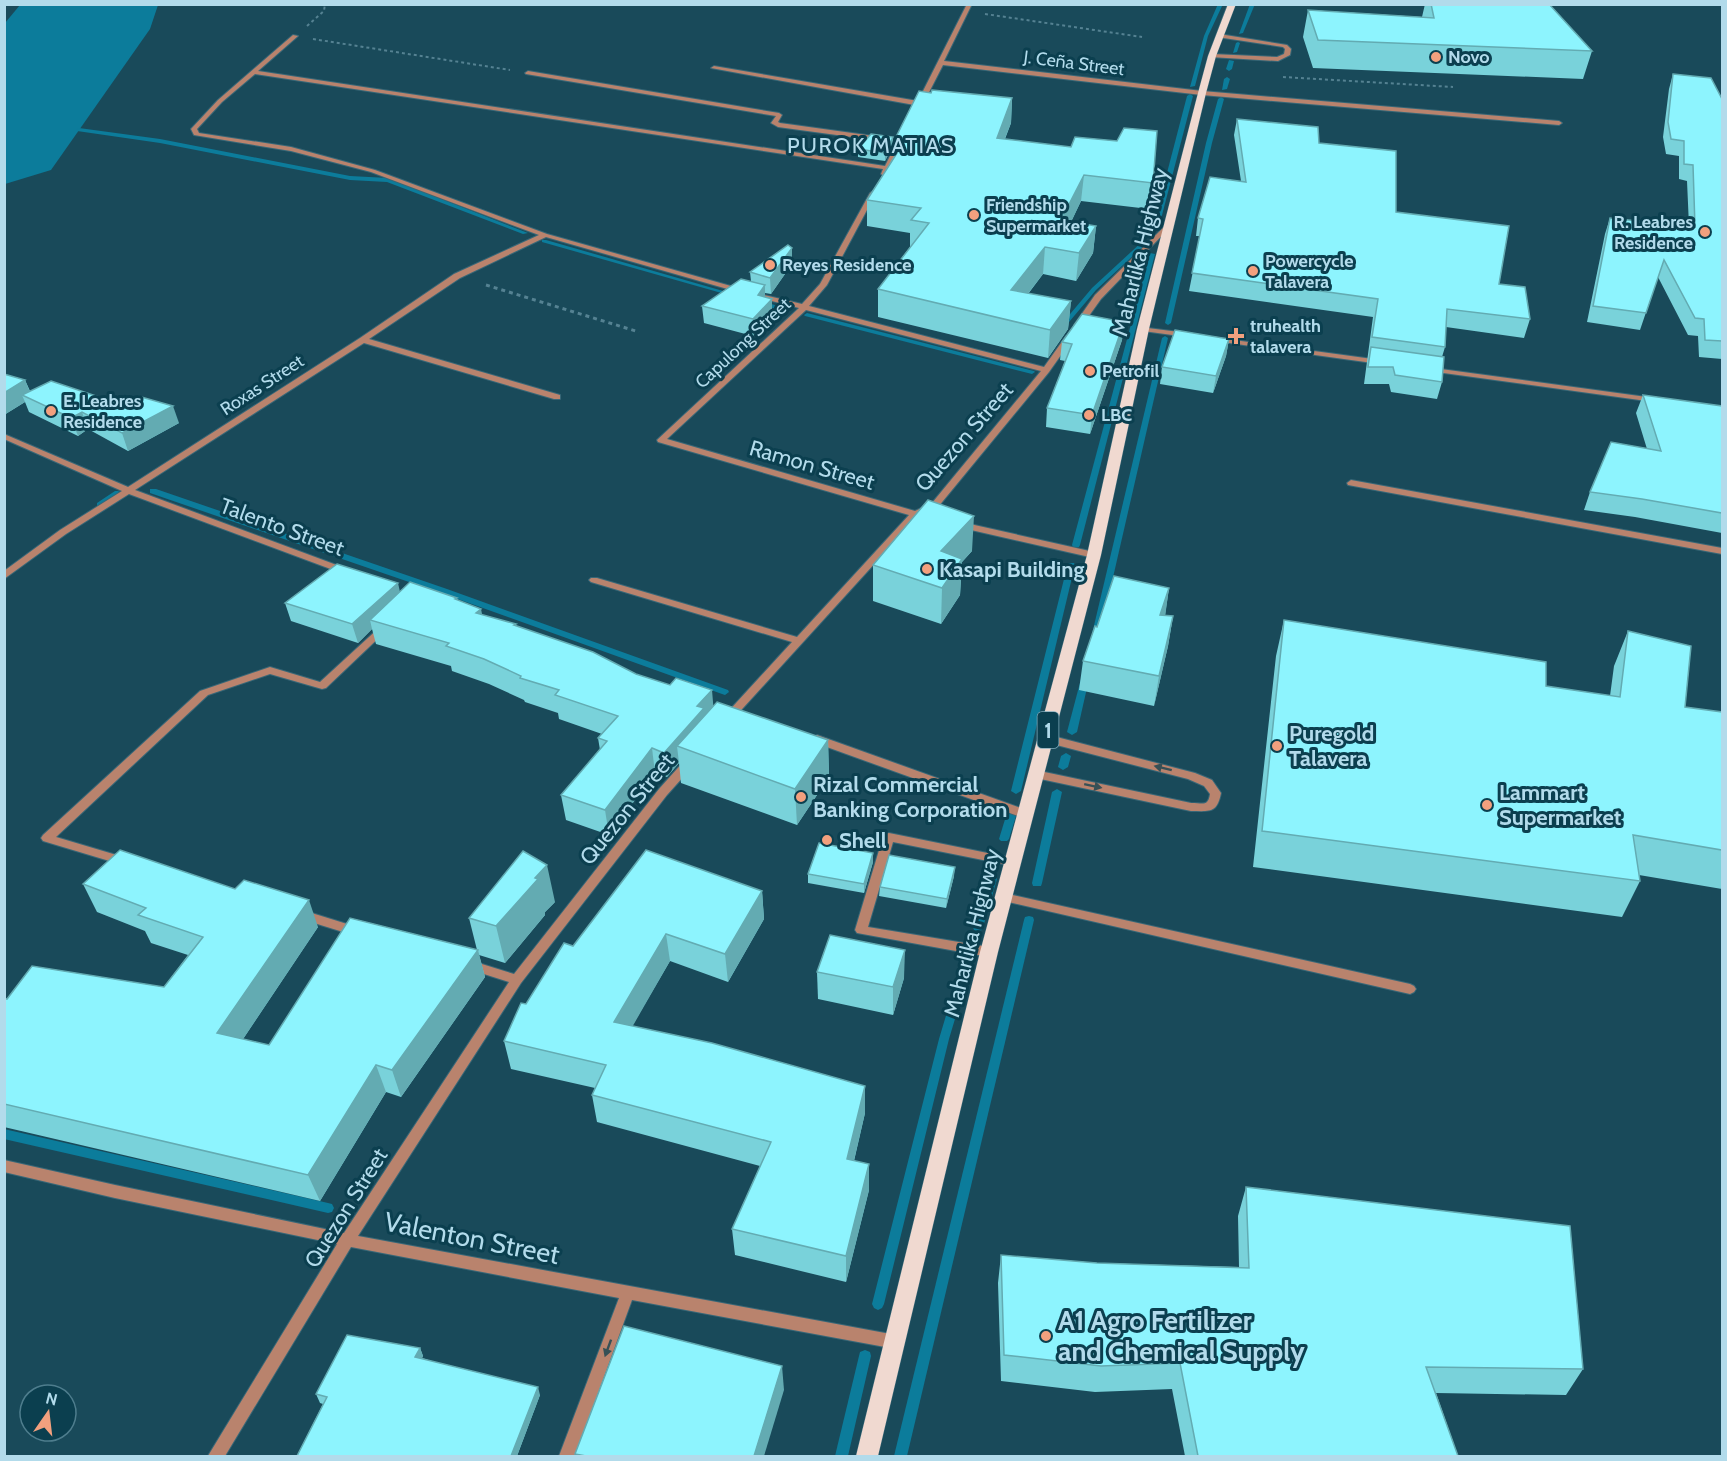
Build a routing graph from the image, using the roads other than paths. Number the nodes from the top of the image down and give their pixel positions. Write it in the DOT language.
graph roads {
  1 [pos="1233,4"];
  2 [pos="968,8"];
  3 [pos="295,36"];
  4 [pos="1219,36"];
  5 [pos="1212,56"];
  6 [pos="942,63"];
  7 [pos="714,68"];
  8 [pos="254,72"];
  9 [pos="528,73"];
  10 [pos="1202,93"];
  11 [pos="920,103"];
  12 [pos="915,113"];
  13 [pos="1558,123"];
  14 [pos="905,132"];
  15 [pos="900,142"];
  16 [pos="887,168"];
  17 [pos="882,177"];
  18 [pos="876,187"];
  19 [pos="1171,224"];
  20 [pos="545,235"];
  21 [pos="803,308"];
  22 [pos="1143,329"];
  23 [pos="1198,337"];
  24 [pos="1209,339"];
  25 [pos="363,340"];
  26 [pos="1395,364"];
  27 [pos="1418,368"];
  28 [pos="1046,370"];
  29 [pos="557,397"];
  30 [pos="1664,401"];
  31 [pos="4,436"];
  32 [pos="661,440"];
  33 [pos="1351,483"];
  34 [pos="130,491"];
  35 [pos="915,514"];
  36 [pos="937,519"];
  37 [pos="948,522"];
  38 [pos="1722,551"];
  39 [pos="1094,555"];
  40 [pos="4,576"];
  41 [pos="361,577"];
  42 [pos="594,580"];
  43 [pos="390,621"];
  44 [pos="798,640"];
  45 [pos="721,726"];
  46 [pos="802,734"];
  47 [pos="1045,738"];
  48 [pos="699,751"];
  49 [pos="1035,774"];
  50 [pos="1025,814"];
  51 [pos="1013,862"];
  52 [pos="139,866"];
  53 [pos="1004,897"];
  54 [pos="288,910"];
  55 [pos="368,935"];
  56 [pos="989,952"];
  57 [pos="460,962"];
  58 [pos="517,980"];
  59 [pos="1410,989"];
  60 [pos="4,1166"];
  61 [pos="348,1239"];
  62 [pos="628,1293"];
  63 [pos="897,1342"];
  64 [pos="216,1456"];
  65 [pos="567,1456"];
  66 [pos="867,1456"];
  1 -- 4 [label="main road, Maharlika Highway / 1"];
  2 -- 6 [label="street"];
  3 -- 8 [label="street"];
  4 -- 5 [label="main road, Maharlika Highway / 1"];
  4 -- 5 [label="street"];
  5 -- 10 [label="main road, Maharlika Highway / 1"];
  6 -- 10 [label="street, J. Ceña Street"];
  6 -- 11 [label="street"];
  7 -- 11 [label="street"];
  8 -- 16 [label="street"];
  8 -- 20 [label="street"];
  9 -- 15 [label="street"];
  10 -- 13 [label="street, J. Ceña Street"];
  10 -- 19 [label="main road, Maharlika Highway / 1"];
  11 -- 12 [label="street"];
  14 -- 15 [label="street"];
  15 -- 16 [label="street"];
  16 -- 17 [label="street"];
  18 -- 21 [label="street, Capulong Street"];
  19 -- 22 [label="main road, Maharlika Highway / 1"];
  19 -- 28 [label="street, Quezon Street"];
  20 -- 21 [label="street"];
  20 -- 25 [label="street, Roxas Street"];
  21 -- 28 [label="street"];
  21 -- 32 [label="street, Capulong Street"];
  22 -- 23 [label="street"];
  22 -- 39 [label="main road, Maharlika Highway / 1"];
  24 -- 26 [label="street"];
  25 -- 29 [label="street"];
  25 -- 34 [label="street, Roxas Street"];
  27 -- 30 [label="street"];
  28 -- 35 [label="street, Quezon Street"];
  31 -- 34 [label="street, Talento Street"];
  32 -- 35 [label="street, Ramon Street"];
  33 -- 38 [label="street"];
  34 -- 40 [label="street, Roxas Street"];
  34 -- 41 [label="street, Talento Street"];
  35 -- 36 [label="street, Ramon Street"];
  35 -- 44 [label="street, Quezon Street"];
  37 -- 39 [label="street"];
  39 -- 47 [label="main road, Maharlika Highway / 1"];
  42 -- 44 [label="street"];
  43 -- 52 [label="street"];
  44 -- 45 [label="street, Quezon Street"];
  46 -- 50 [label="street"];
  47 -- 49 [label="main road, Maharlika Highway / 1"];
  49 -- 47 [label="street, one-way"];
  48 -- 58 [label="street, Quezon Street"];
  49 -- 50 [label="main road, Maharlika Highway / 1"];
  50 -- 51 [label="main road, Maharlika Highway / 1"];
  51 -- 53 [label="main road, Maharlika Highway / 1"];
  51 -- 56 [label="street"];
  53 -- 56 [label="main road, Maharlika Highway / 1"];
  53 -- 59 [label="street"];
  54 -- 55 [label="street"];
  56 -- 63 [label="main road, Maharlika Highway / 1"];
  57 -- 58 [label="street"];
  58 -- 61 [label="street, Quezon Street"];
  60 -- 61 [label="street, Valenton Street"];
  61 -- 62 [label="street, Valenton Street"];
  61 -- 64 [label="street, Quezon Street"];
  62 -- 63 [label="street, Valenton Street"];
  62 -- 65 [label="street, one-way"];
  63 -- 66 [label="main road, Maharlika Highway / 1"];
}
